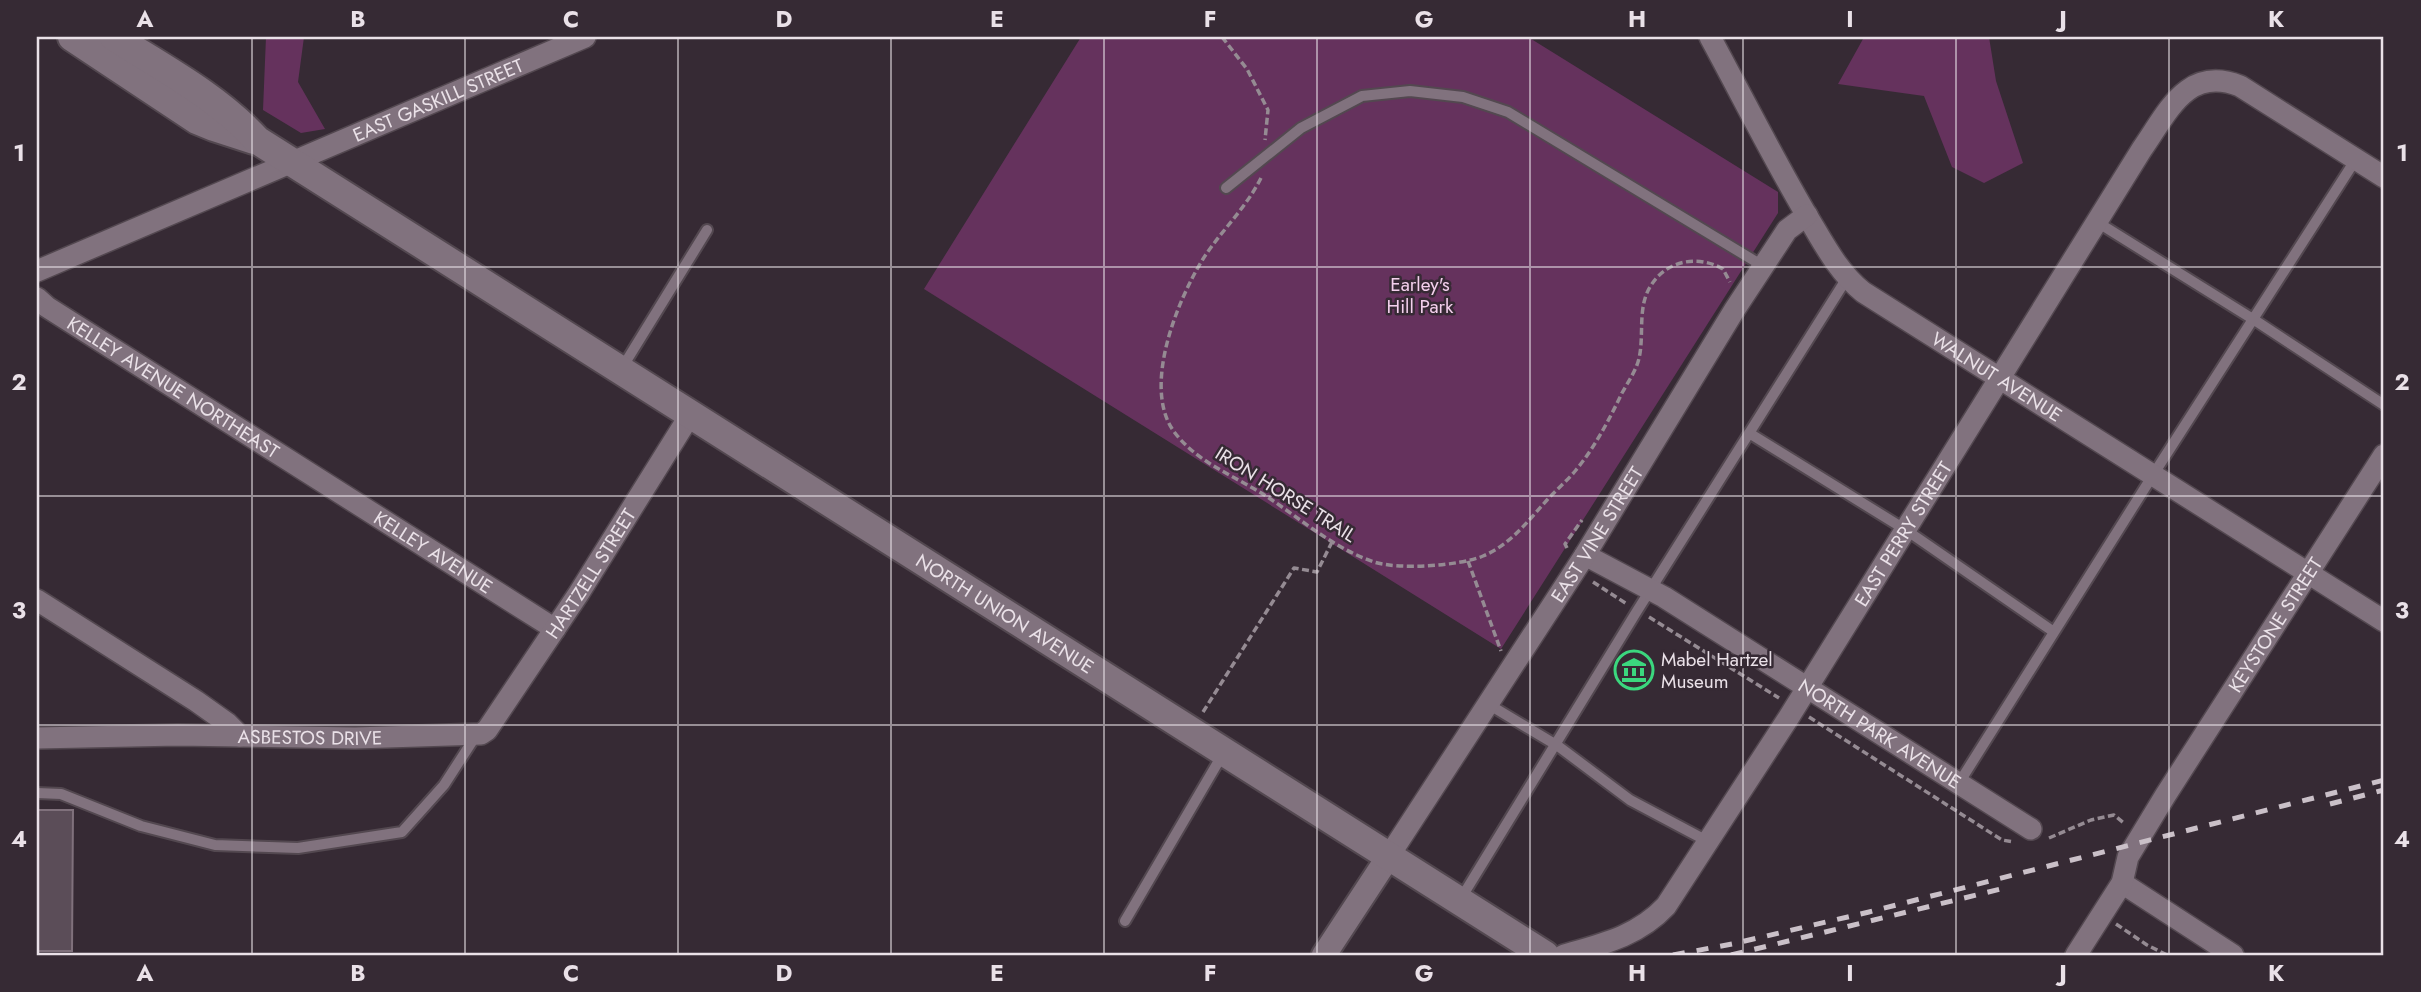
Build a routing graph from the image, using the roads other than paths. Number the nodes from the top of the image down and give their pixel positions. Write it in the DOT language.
graph roads {
  1 [pos="72,37"];
  2 [pos="114,37"];
  3 [pos="585,37"];
  4 [pos="1710,37"];
  5 [pos="257,140"];
  6 [pos="2356,159"];
  7 [pos="291,162"];
  8 [pos="2384,177"];
  9 [pos="1226,188"];
  10 [pos="1807,215"];
  11 [pos="2097,222"];
  12 [pos="707,230"];
  13 [pos="1763,266"];
  14 [pos="37,271"];
  15 [pos="1847,278"];
  16 [pos="37,298"];
  17 [pos="2253,319"];
  18 [pos="621,371"];
  19 [pos="2001,378"];
  20 [pos="2384,405"];
  21 [pos="690,415"];
  22 [pos="1749,433"];
  23 [pos="2384,455"];
  24 [pos="310,475"];
  25 [pos="2152,475"];
  26 [pos="1906,530"];
  27 [pos="1585,555"];
  28 [pos="2309,574"];
  29 [pos="1651,589"];
  30 [pos="37,600"];
  31 [pos="2384,621"];
  32 [pos="555,629"];
  33 [pos="2054,632"];
  34 [pos="1808,688"];
  35 [pos="1488,704"];
  36 [pos="482,732"];
  37 [pos="240,736"];
  38 [pos="37,738"];
  39 [pos="1555,744"];
  40 [pos="1224,752"];
  41 [pos="1959,783"];
  42 [pos="37,793"];
  43 [pos="2031,829"];
  44 [pos="1709,842"];
  45 [pos="1389,856"];
  46 [pos="2122,883"];
  47 [pos="1459,901"];
  48 [pos="1125,921"];
  49 [pos="1324,955"];
  50 [pos="1545,955"];
  51 [pos="1564,955"];
  52 [pos="2076,955"];
  53 [pos="2233,955"];
  1 -- 5 [label="main road"];
  2 -- 5 [label="main road"];
  3 -- 7 [label="street, EAST GASKILL STREET"];
  4 -- 10 [label="street, WALNUT AVENUE"];
  5 -- 7 [label="main road, NORTH UNION AVENUE"];
  6 -- 8 [label="street"];
  6 -- 11 [label="street, EAST PERRY STREET"];
  6 -- 17 [label="lane"];
  7 -- 14 [label="street, EAST GASKILL STREET"];
  7 -- 18 [label="main road, NORTH UNION AVENUE"];
  9 -- 13 [label="lane"];
  10 -- 13 [label="street, EAST VINE STREET"];
  10 -- 15 [label="street, WALNUT AVENUE"];
  11 -- 17 [label="lane"];
  11 -- 19 [label="street, EAST PERRY STREET"];
  12 -- 18 [label="lane"];
  13 -- 27 [label="street, EAST VINE STREET"];
  15 -- 19 [label="street, WALNUT AVENUE"];
  15 -- 22 [label="lane"];
  16 -- 24 [label="street, KELLEY AVENUE NORTHEAST"];
  17 -- 20 [label="lane"];
  17 -- 25 [label="lane"];
  18 -- 21 [label="main road, NORTH UNION AVENUE"];
  19 -- 25 [label="street, WALNUT AVENUE"];
  19 -- 26 [label="street, EAST PERRY STREET"];
  21 -- 32 [label="street, HARTZELL STREET"];
  21 -- 40 [label="main road, NORTH UNION AVENUE"];
  22 -- 26 [label="lane"];
  22 -- 29 [label="lane"];
  23 -- 28 [label="street, KEYSTONE STREET"];
  24 -- 32 [label="street, KELLEY AVENUE"];
  25 -- 28 [label="street, WALNUT AVENUE"];
  25 -- 33 [label="lane"];
  26 -- 33 [label="lane"];
  26 -- 34 [label="street, EAST PERRY STREET"];
  27 -- 29 [label="street, NORTH PARK AVENUE"];
  27 -- 35 [label="street, EAST VINE STREET"];
  28 -- 31 [label="street, WALNUT AVENUE"];
  28 -- 46 [label="street, KEYSTONE STREET"];
  29 -- 34 [label="street, NORTH PARK AVENUE"];
  29 -- 39 [label="lane"];
  30 -- 37 [label="street"];
  32 -- 36 [label="street, HARTZELL STREET"];
  33 -- 41 [label="lane"];
  34 -- 41 [label="street, NORTH PARK AVENUE"];
  34 -- 44 [label="street, EAST PERRY STREET"];
  35 -- 39 [label="lane"];
  35 -- 45 [label="street, EAST VINE STREET"];
  36 -- 37 [label="street, ASBESTOS DRIVE"];
  36 -- 42 [label="lane"];
  37 -- 38 [label="street, ASBESTOS DRIVE"];
  39 -- 44 [label="lane"];
  39 -- 47 [label="lane"];
  40 -- 45 [label="main road, NORTH UNION AVENUE"];
  40 -- 48 [label="lane"];
  41 -- 43 [label="street, NORTH PARK AVENUE"];
  44 -- 51 [label="street, EAST PERRY STREET"];
  45 -- 47 [label="main road, NORTH UNION AVENUE"];
  45 -- 49 [label="street"];
  46 -- 52 [label="street"];
  46 -- 53 [label="street"];
  47 -- 50 [label="main road, NORTH UNION AVENUE"];
}
